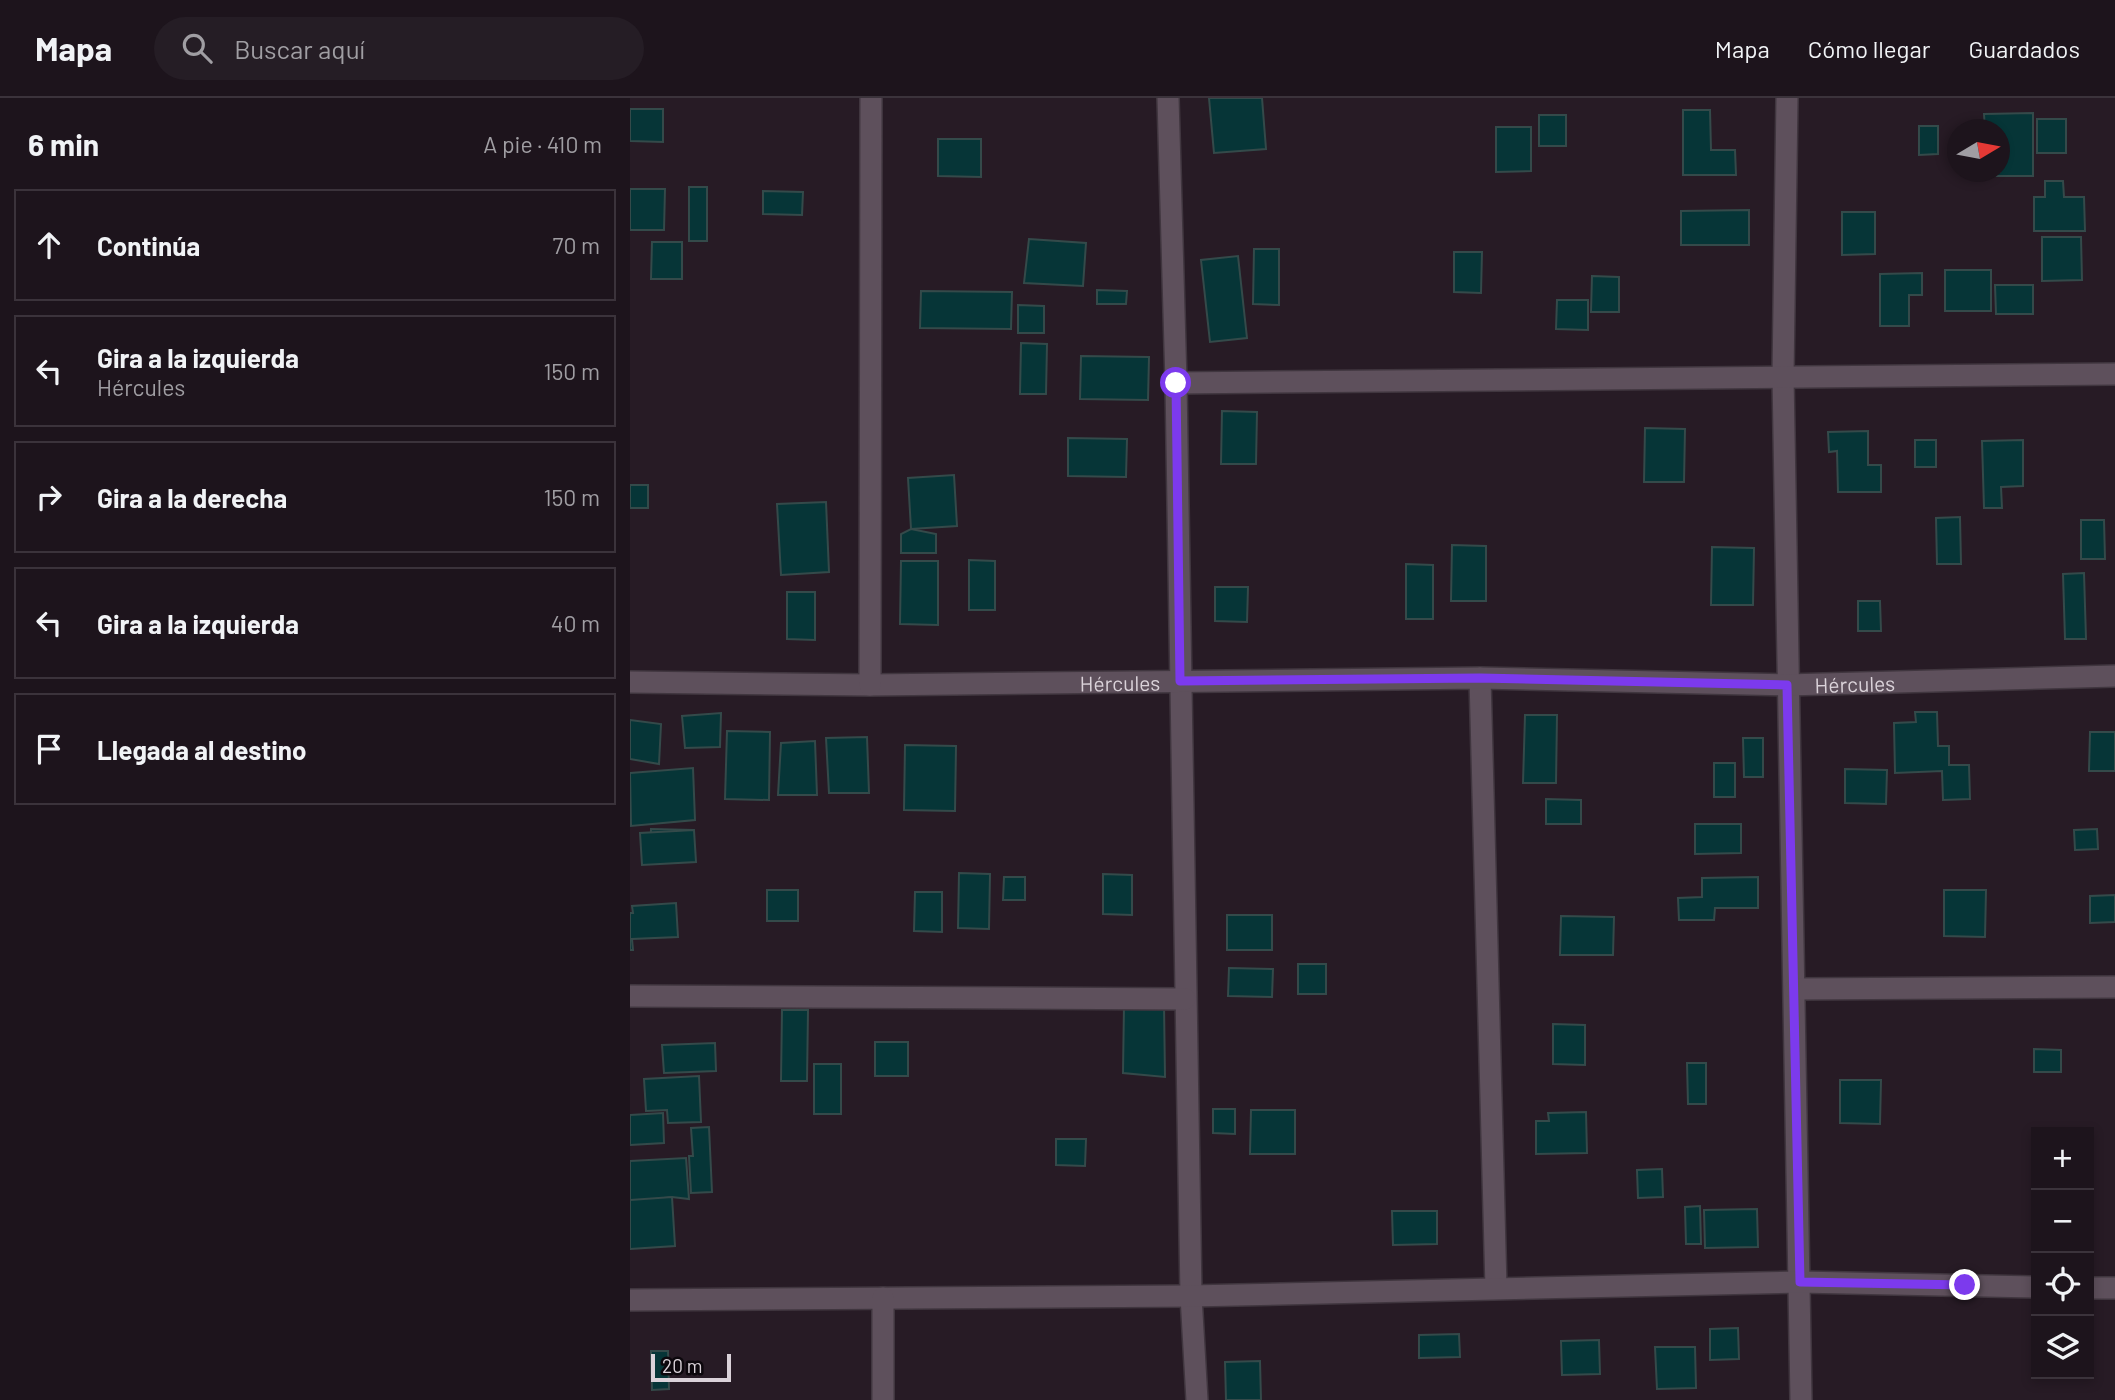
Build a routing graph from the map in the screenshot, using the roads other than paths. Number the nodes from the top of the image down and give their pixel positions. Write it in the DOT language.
graph roads {
  1 [pos="871,98"];
  2 [pos="1168,98"];
  3 [pos="1787,98"];
  4 [pos="2115,374"];
  5 [pos="1783,376"];
  6 [pos="1176,383"];
  7 [pos="2115,676"];
  8 [pos="1480,678"];
  9 [pos="1180,681"];
  10 [pos="630,682"];
  11 [pos="870,685"];
  12 [pos="1787,685"];
  13 [pos="2115,987"];
  14 [pos="1795,989"];
  15 [pos="630,996"];
  16 [pos="1185,999"];
  17 [pos="1800,1282"];
  18 [pos="2031,1287"];
  19 [pos="1496,1288"];
  20 [pos="2094,1288"];
  21 [pos="2115,1288"];
  22 [pos="1191,1296"];
  23 [pos="883,1298"];
  24 [pos="630,1300"];
  25 [pos="883,1400"];
  26 [pos="1197,1400"];
  27 [pos="1801,1400"];
  1 -- 11 [label="street"];
  2 -- 6 [label="street"];
  3 -- 5 [label="street"];
  4 -- 5 [label="street"];
  5 -- 6 [label="street"];
  5 -- 12 [label="street"];
  6 -- 9 [label="street"];
  7 -- 12 [label="street, Hércules"];
  8 -- 9 [label="street, Hércules"];
  8 -- 12 [label="street, Hércules"];
  8 -- 19 [label="street"];
  9 -- 11 [label="street, Hércules"];
  9 -- 16 [label="street"];
  10 -- 11 [label="street, Hércules"];
  12 -- 14 [label="street"];
  13 -- 14 [label="street"];
  14 -- 17 [label="street"];
  15 -- 16 [label="street"];
  16 -- 22 [label="street"];
  17 -- 18 [label="street"];
  17 -- 19 [label="street"];
  17 -- 27 [label="street"];
  19 -- 22 [label="street"];
  20 -- 21 [label="street"];
  22 -- 23 [label="street"];
  22 -- 26 [label="street"];
  23 -- 24 [label="street"];
  23 -- 25 [label="street"];
}
